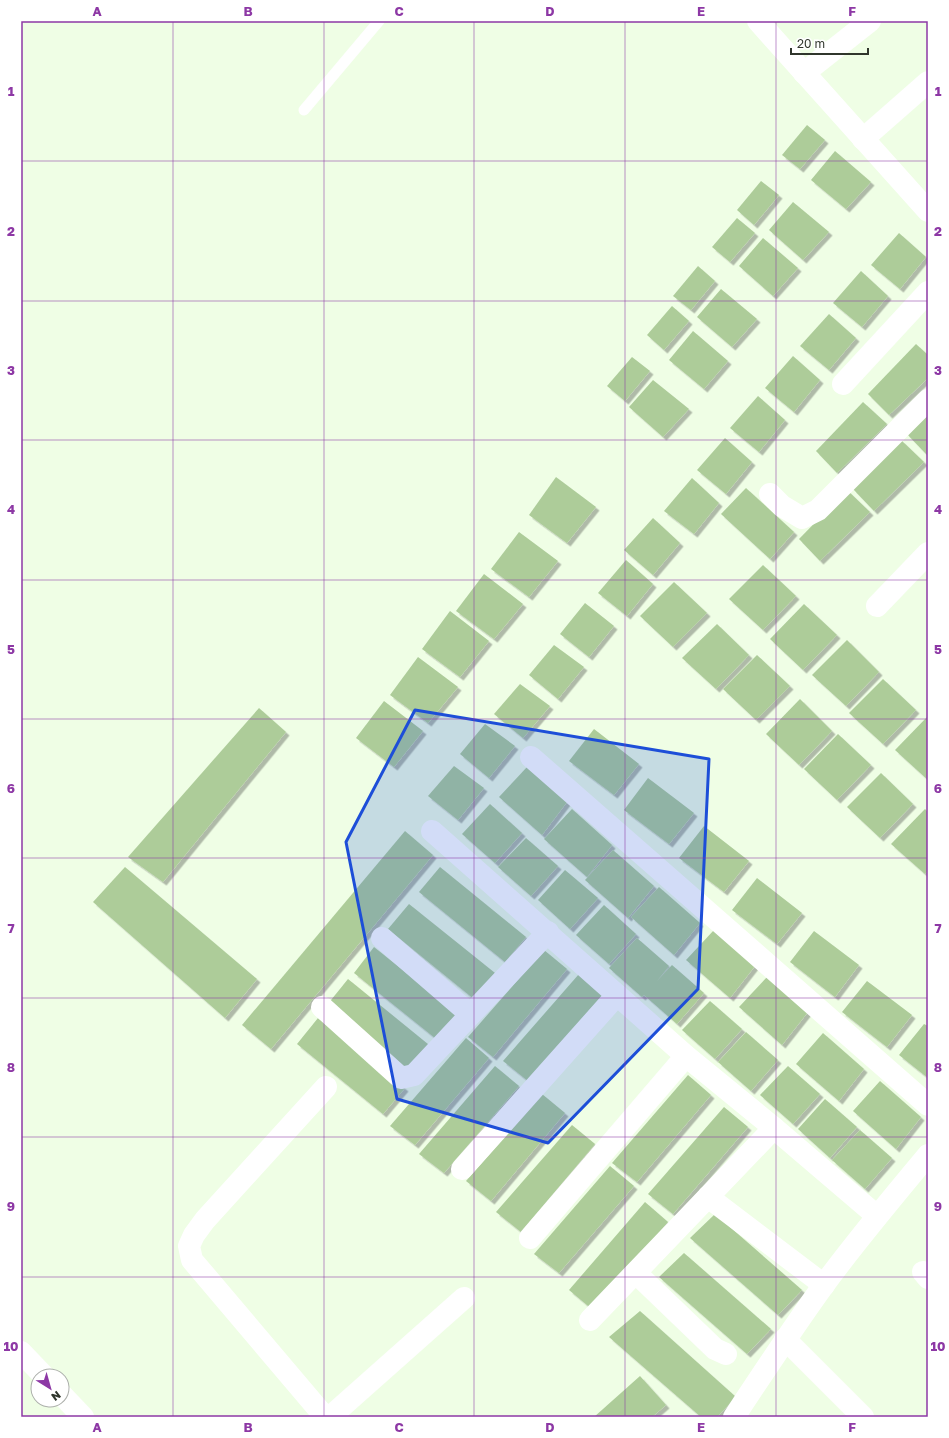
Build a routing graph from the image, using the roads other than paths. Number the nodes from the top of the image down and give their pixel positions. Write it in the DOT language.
graph roads {
  1 [pos="378,21"];
  2 [pos="758,21"];
  3 [pos="870,21"];
  4 [pos="804,73"];
  5 [pos="928,82"];
  6 [pos="304,110"];
  7 [pos="863,138"];
  8 [pos="928,211"];
  9 [pos="928,292"];
  10 [pos="843,384"];
  11 [pos="928,400"];
  12 [pos="770,494"];
  13 [pos="928,553"];
  14 [pos="877,606"];
  15 [pos="531,757"];
  16 [pos="432,831"];
  17 [pos="548,932"];
  18 [pos="382,938"];
  19 [pos="617,995"];
  20 [pos="322,1007"];
  21 [pos="470,1014"];
  22 [pos="686,1056"];
  23 [pos="326,1087"];
  24 [pos="928,1105"];
  25 [pos="774,1128"];
  26 [pos="928,1155"];
  27 [pos="462,1169"];
  28 [pos="708,1197"];
  29 [pos="877,1216"];
  30 [pos="530,1238"];
  31 [pos="636,1273"];
  32 [pos="824,1285"];
  33 [pos="464,1298"];
  34 [pos="590,1320"];
  35 [pos="785,1339"];
  36 [pos="21,1352"];
  37 [pos="726,1354"];
  38 [pos="36,1368"];
  39 [pos="70,1403"];
  40 [pos="83,1417"];
  41 [pos="325,1417"];
  42 [pos="330,1417"];
  43 [pos="734,1417"];
  44 [pos="863,1417"];
  1 -- 6 [label="lane"];
  2 -- 4 [label="street"];
  3 -- 4 [label="street"];
  4 -- 7 [label="street"];
  5 -- 7 [label="street"];
  7 -- 8 [label="street"];
  9 -- 10 [label="street"];
  11 -- 12 [label="street"];
  13 -- 14 [label="street"];
  15 -- 24 [label="street"];
  16 -- 17 [label="street"];
  17 -- 19 [label="street"];
  17 -- 21 [label="street"];
  18 -- 21 [label="street"];
  19 -- 22 [label="street"];
  19 -- 27 [label="street"];
  20 -- 21 [label="street"];
  22 -- 25 [label="street"];
  22 -- 30 [label="street"];
  23 -- 41 [label="street"];
  25 -- 28 [label="street"];
  25 -- 29 [label="street"];
  26 -- 29 [label="street"];
  28 -- 31 [label="street"];
  28 -- 32 [label="street"];
  29 -- 32 [label="street"];
  31 -- 34 [label="street"];
  31 -- 37 [label="street"];
  32 -- 35 [label="street"];
  33 -- 42 [label="street"];
  35 -- 43 [label="street"];
  35 -- 44 [label="street"];
  36 -- 38 [label="street"];
  39 -- 40 [label="street"];
}
